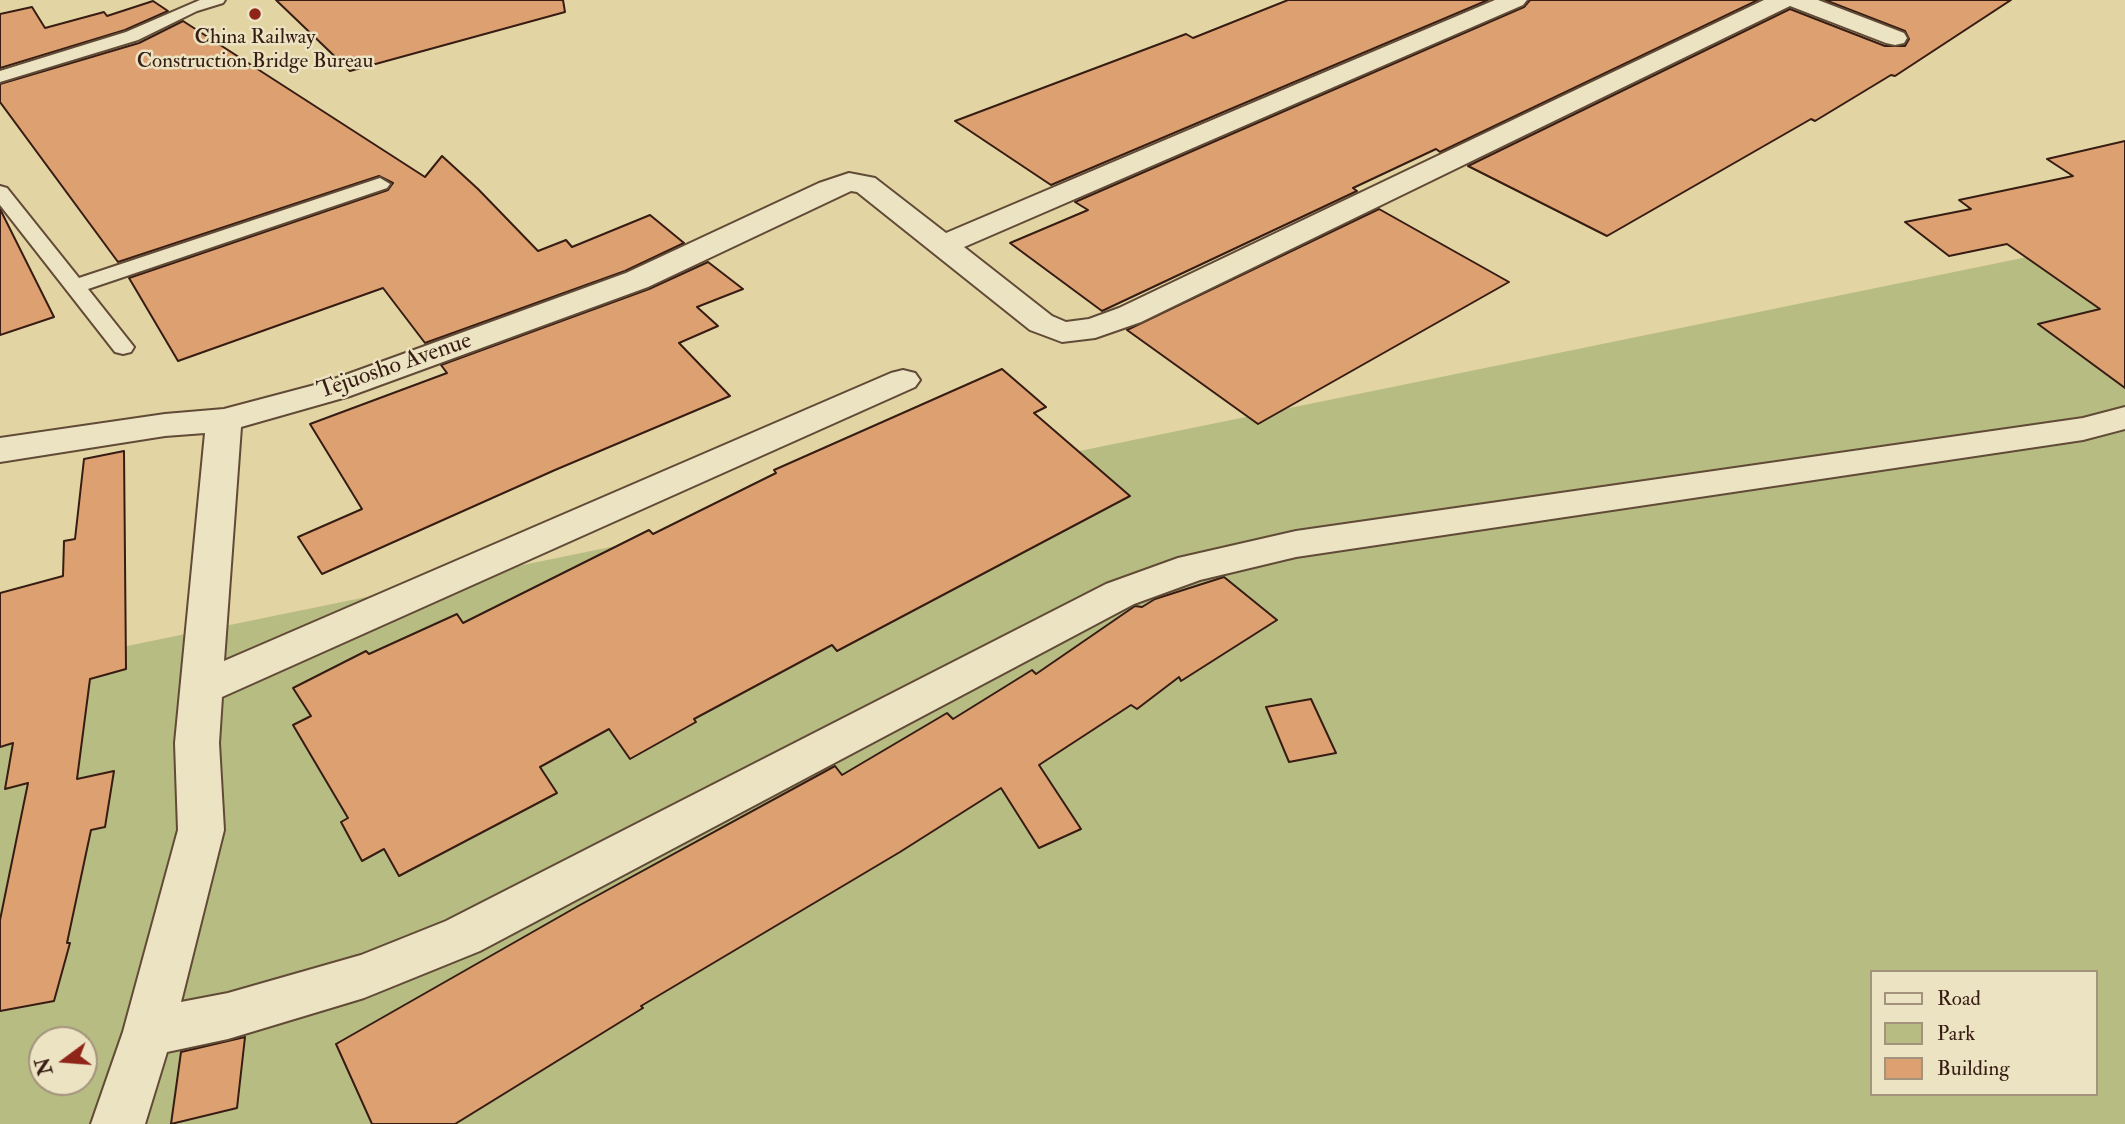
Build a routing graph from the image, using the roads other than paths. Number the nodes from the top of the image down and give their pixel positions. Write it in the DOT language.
graph roads {
  1 [pos="217,0"];
  2 [pos="1515,0"];
  3 [pos="1783,0"];
  4 [pos="1796,0"];
  5 [pos="1895,38"];
  6 [pos="0,77"];
  7 [pos="380,184"];
  8 [pos="0,192"];
  9 [pos="944,245"];
  10 [pos="75,286"];
  11 [pos="123,347"];
  12 [pos="903,380"];
  13 [pos="2125,418"];
  14 [pos="224,420"];
  15 [pos="0,450"];
  16 [pos="202,688"];
  17 [pos="148,1032"];
  18 [pos="118,1124"];
  1 -- 6 [label="lane"];
  2 -- 9 [label="street"];
  3 -- 9 [label="street, Tejuosho Avenue"];
  4 -- 5 [label="street"];
  7 -- 10 [label="lane"];
  8 -- 10 [label="lane"];
  9 -- 14 [label="street, Tejuosho Avenue"];
  10 -- 11 [label="lane"];
  12 -- 16 [label="street"];
  13 -- 17 [label="street"];
  14 -- 15 [label="street, Tejuosho Avenue"];
  14 -- 16 [label="street"];
  16 -- 17 [label="street"];
  17 -- 18 [label="street"];
}
